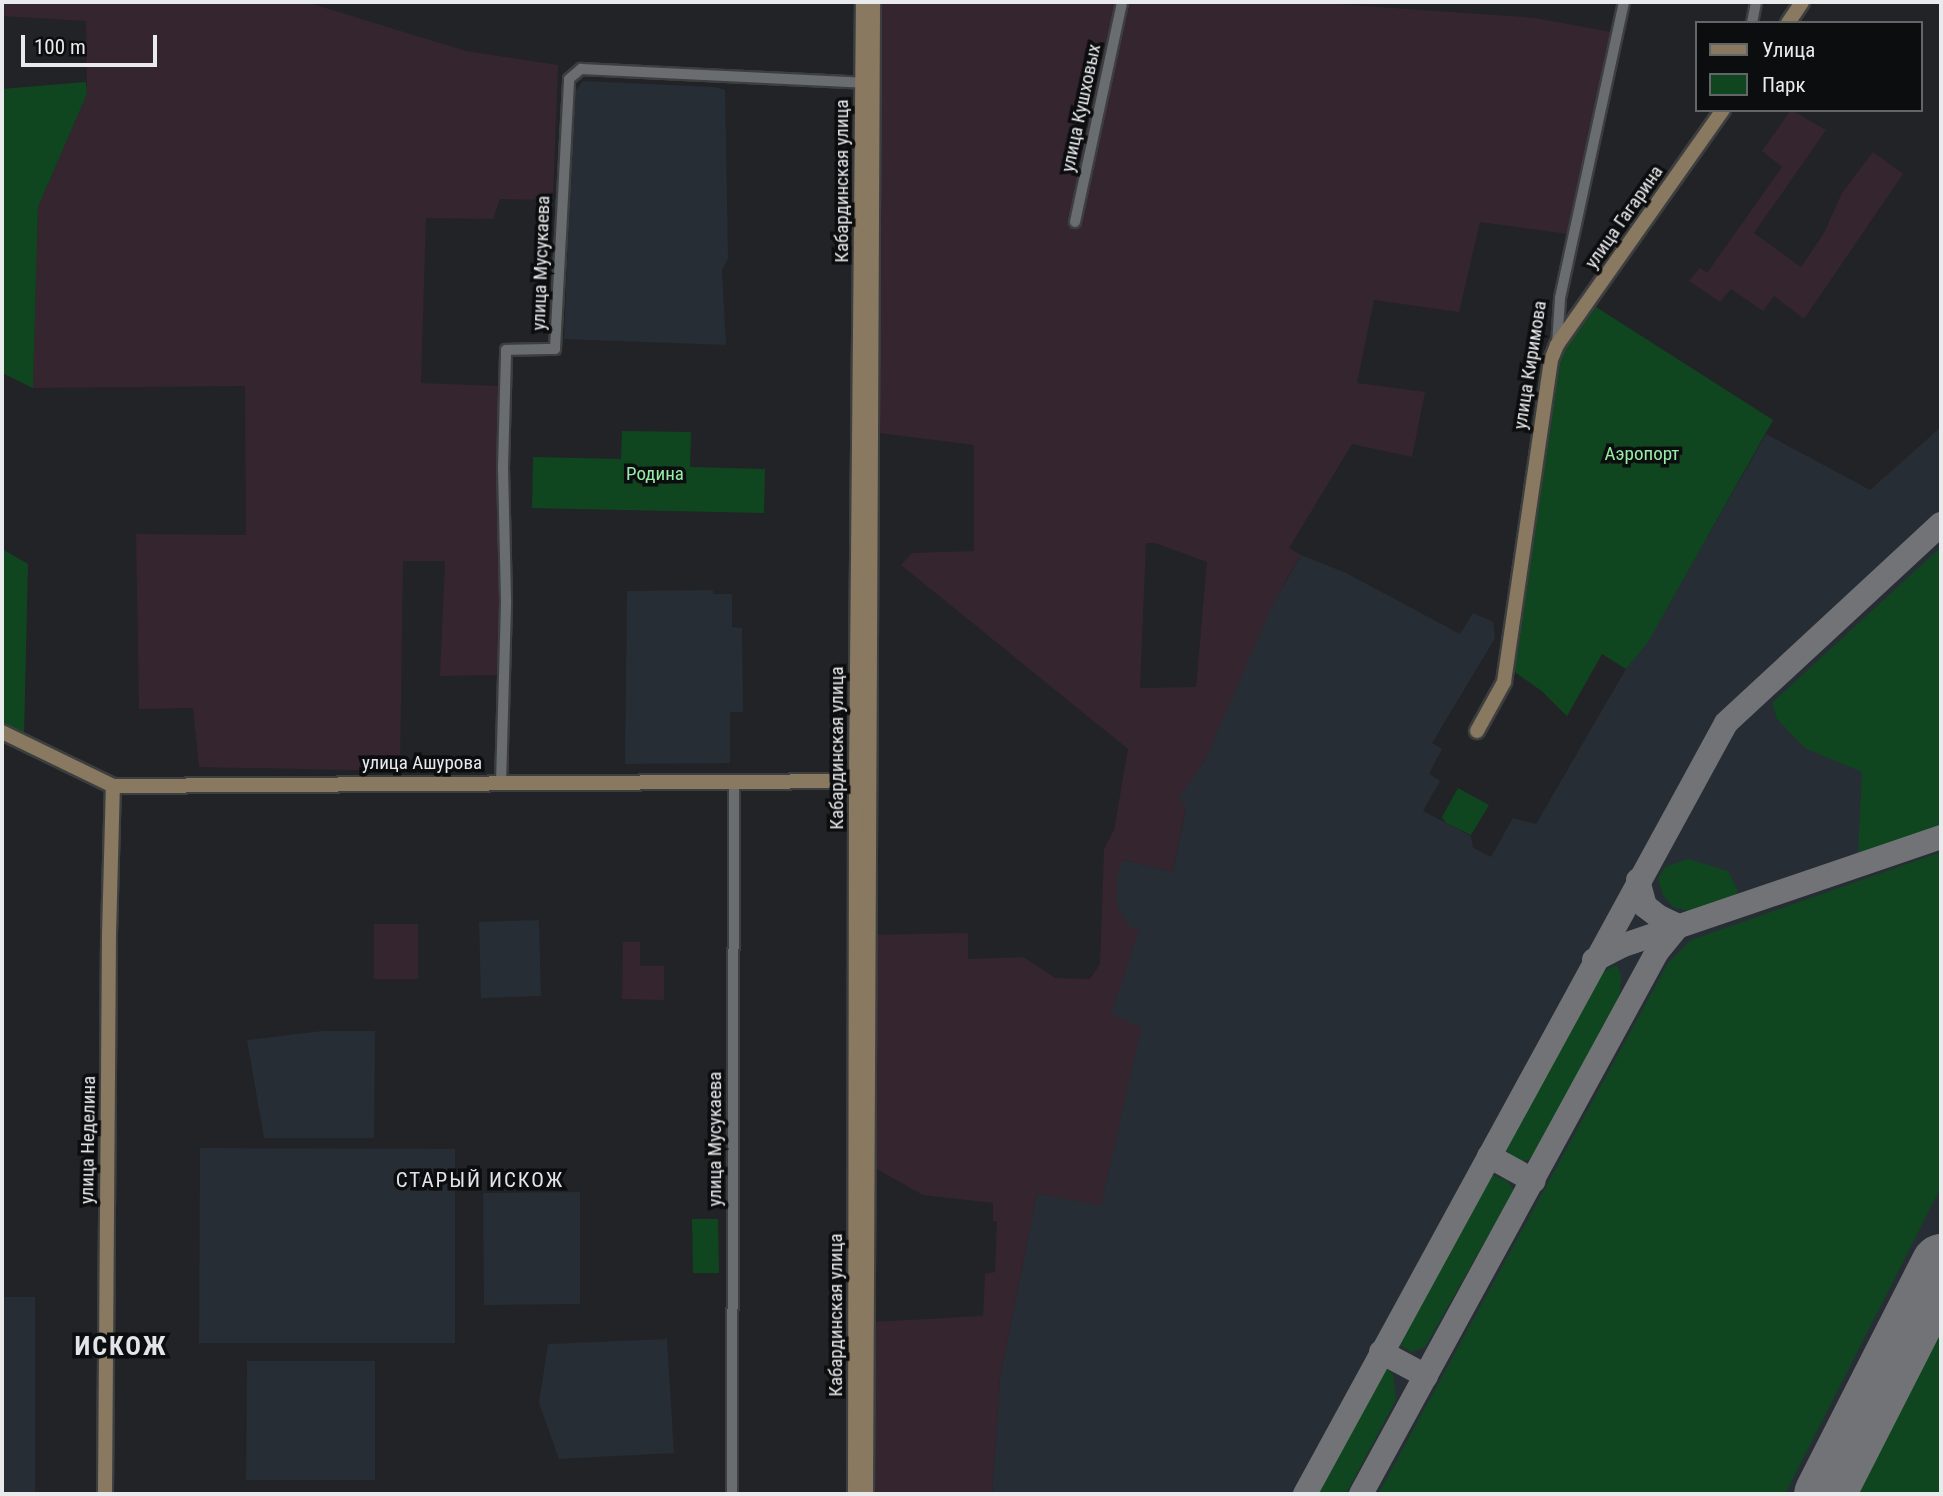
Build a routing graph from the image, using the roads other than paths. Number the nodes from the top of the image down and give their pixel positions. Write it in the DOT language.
graph roads {
  1 [pos="863,2"];
  2 [pos="873,2"];
  3 [pos="1122,2"];
  4 [pos="1624,2"];
  5 [pos="1756,2"];
  6 [pos="1802,2"];
  7 [pos="1752,21"];
  8 [pos="1789,21"];
  9 [pos="867,83"];
  10 [pos="1722,112"];
  11 [pos="1075,222"];
  12 [pos="1557,345"];
  13 [pos="1477,731"];
  14 [pos="2,732"];
  15 [pos="862,781"];
  16 [pos="501,783"];
  17 [pos="734,784"];
  18 [pos="113,786"];
  19 [pos="105,1494"];
  20 [pos="732,1494"];
  21 [pos="855,1494"];
  22 [pos="866,1494"];
  1 -- 9 [label="main road, Кабардинская улица"];
  2 -- 9 [label="main road, Кабардинская улица"];
  3 -- 11 [label="street, улица Кушховых"];
  4 -- 12 [label="street, улица Киримова"];
  5 -- 7 [label="street"];
  6 -- 8 [label="main road"];
  9 -- 15 [label="main road, Кабардинская улица"];
  9 -- 16 [label="street, улица Мусукаева"];
  10 -- 12 [label="main road, улица Гагарина"];
  12 -- 13 [label="main road, улица Киримова"];
  14 -- 18 [label="main road, улица Ашурова"];
  15 -- 17 [label="main road, улица Ашурова"];
  15 -- 21 [label="main road, Кабардинская улица"];
  15 -- 22 [label="main road, Кабардинская улица"];
  16 -- 17 [label="main road, улица Ашурова"];
  16 -- 18 [label="main road, улица Ашурова"];
  17 -- 20 [label="street, улица Мусукаева"];
  18 -- 19 [label="main road, улица Неделина"];
}
